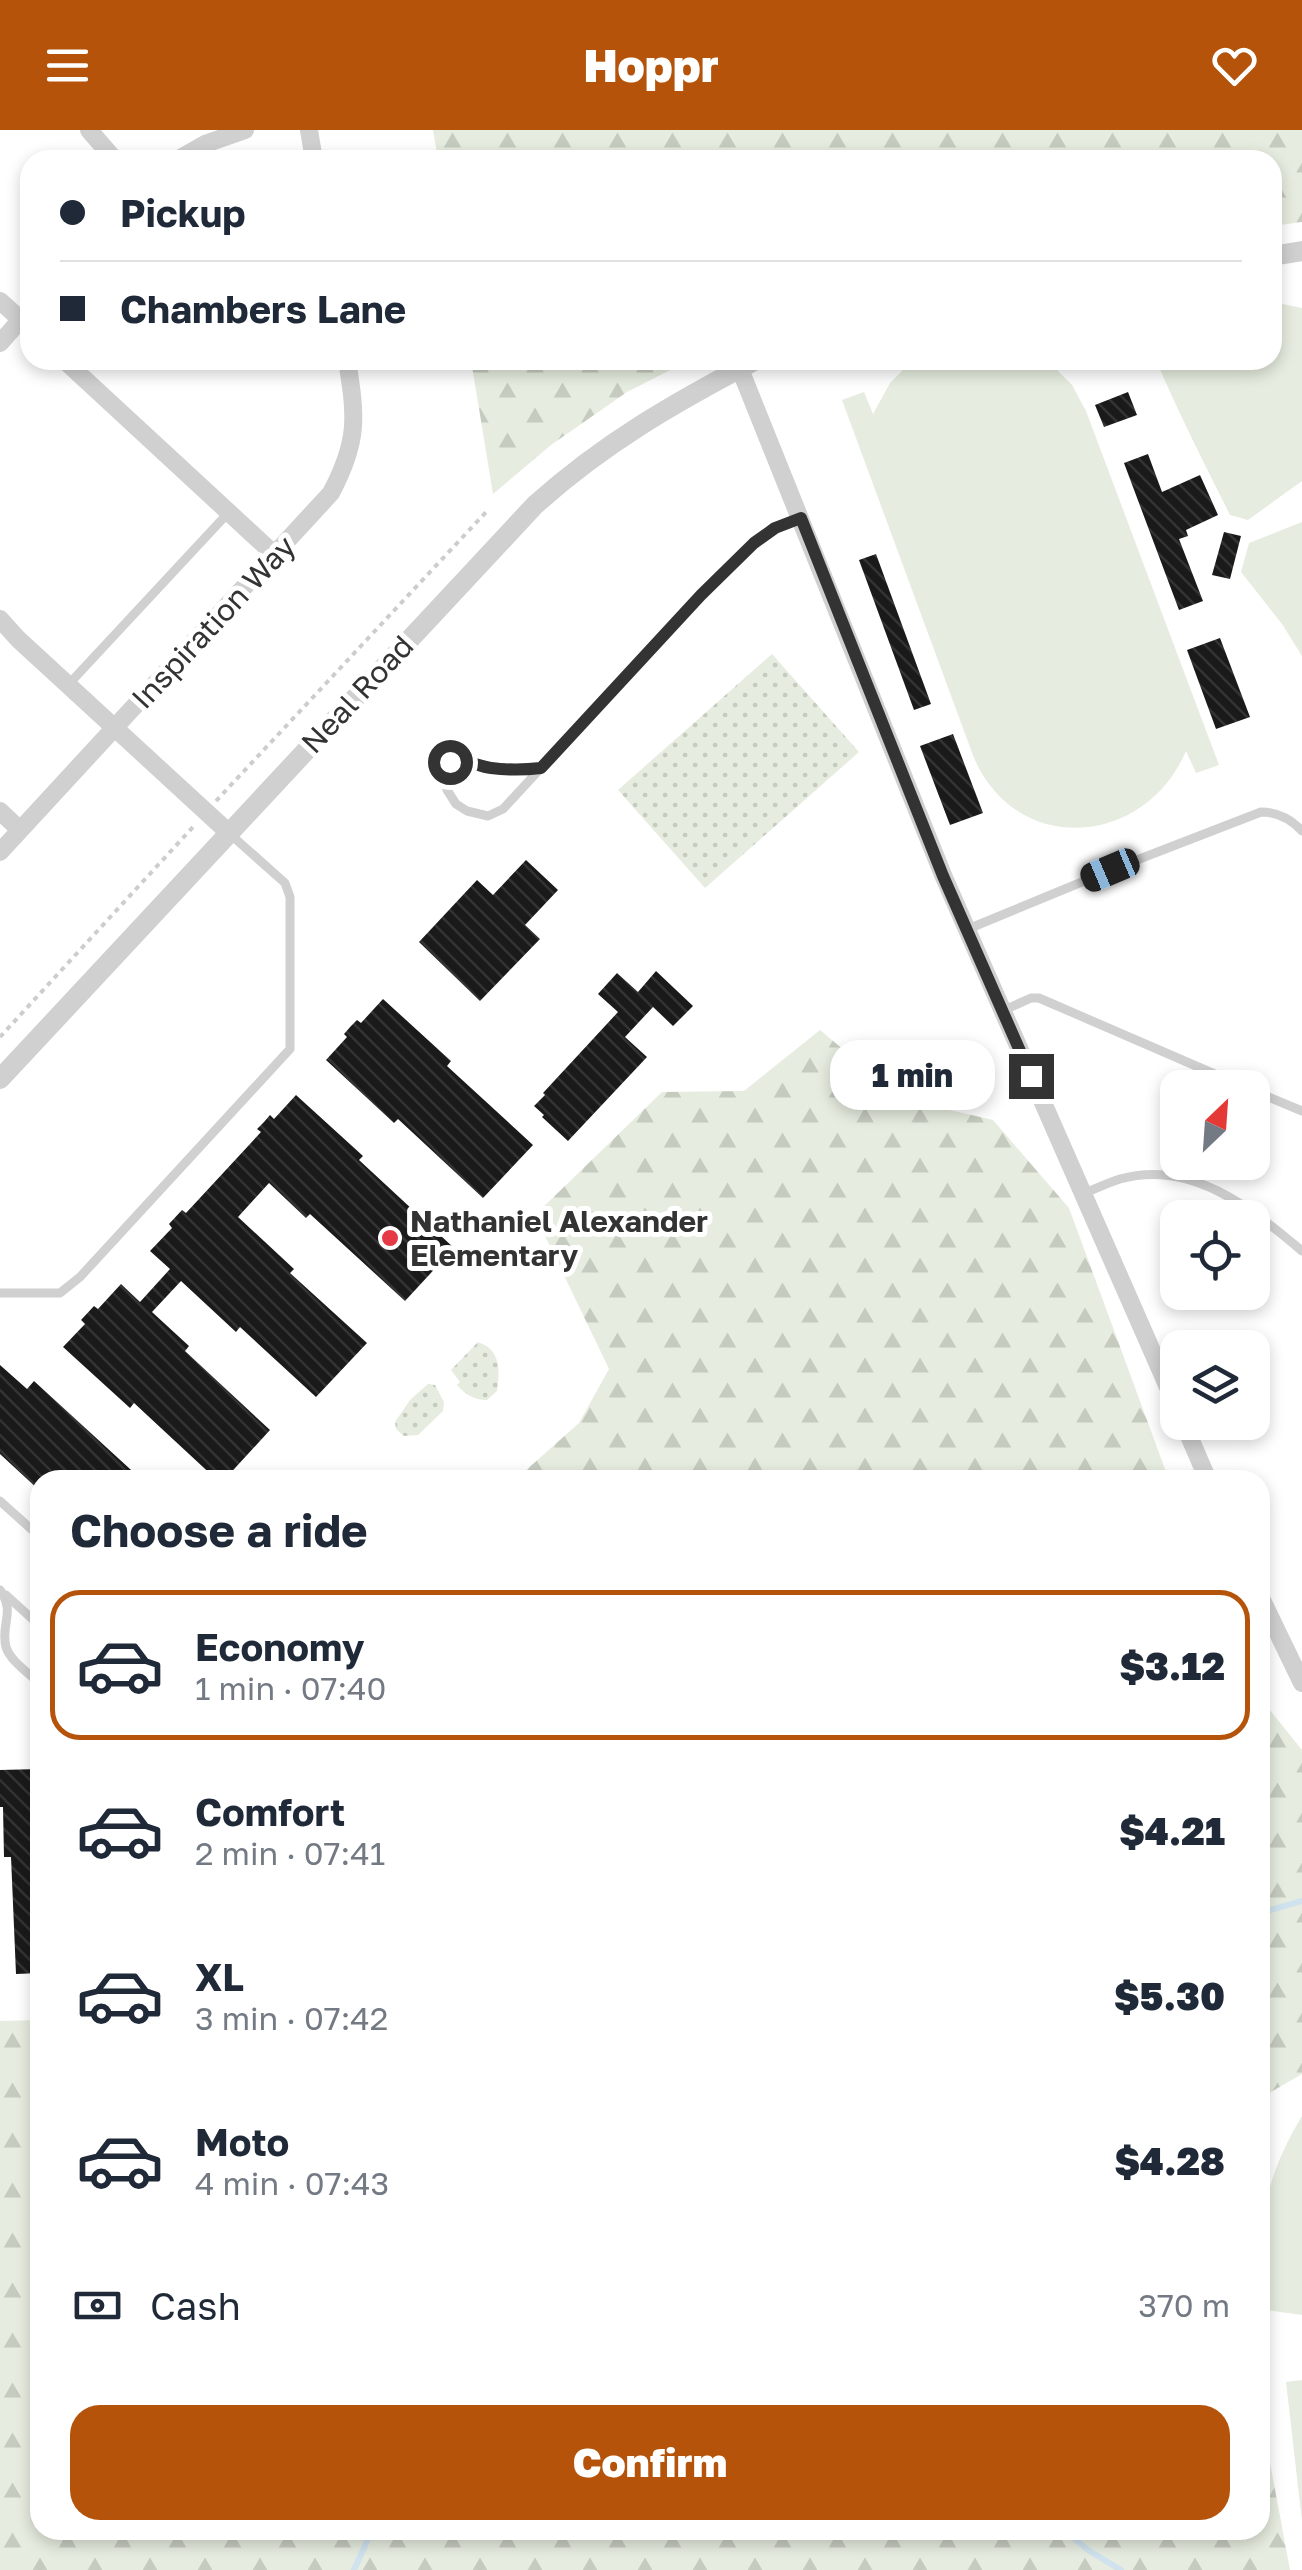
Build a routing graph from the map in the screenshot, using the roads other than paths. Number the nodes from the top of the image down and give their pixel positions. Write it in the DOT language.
graph roads {
  1 [pos="89,130"];
  2 [pos="245,130"];
  3 [pos="106,150"];
  4 [pos="194,150"];
  5 [pos="20,325"];
  6 [pos="0,343"];
  7 [pos="75,370"];
  8 [pos="349,370"];
  9 [pos="737,370"];
  10 [pos="750,370"];
  11 [pos="229,512"];
  12 [pos="801,518"];
  13 [pos="275,554"];
  14 [pos="0,620"];
  15 [pos="68,686"];
  16 [pos="114,728"];
  17 [pos="541,768"];
  18 [pos="0,811"];
  19 [pos="20,830"];
  20 [pos="1302,831"];
  21 [pos="228,832"];
  22 [pos="0,852"];
  23 [pos="966,930"];
  24 [pos="1002,1011"];
  25 [pos="1206,1070"];
  26 [pos="0,1079"];
  27 [pos="1270,1097"];
  28 [pos="1302,1111"];
  29 [pos="1083,1194"];
  30 [pos="1302,1251"];
  31 [pos="0,1293"];
  32 [pos="1160,1369"];
  33 [pos="1191,1440"];
  34 [pos="1204,1470"];
  35 [pos="0,1501"];
  36 [pos="30,1528"];
  37 [pos="0,1590"];
  38 [pos="30,1617"];
  39 [pos="1270,1617"];
  40 [pos="30,1674"];
  41 [pos="1302,1683"];
  1 -- 3 [label="street"];
  2 -- 4 [label="street"];
  5 -- 6 [label="street"];
  7 -- 11 [label="street"];
  8 -- 13 [label="street, Inspiration Way"];
  9 -- 21 [label="street, Neal Road"];
  10 -- 12 [label="street"];
  11 -- 13 [label="street"];
  11 -- 15 [label="lane"];
  12 -- 17 [label="lane"];
  12 -- 23 [label="street"];
  13 -- 16 [label="street, Inspiration Way"];
  14 -- 15 [label="street"];
  15 -- 16 [label="street"];
  16 -- 19 [label="street, Inspiration Way"];
  16 -- 21 [label="street"];
  17 -- 17 [label="lane"];
  18 -- 19 [label="street"];
  19 -- 22 [label="street, Inspiration Way"];
  20 -- 23 [label="lane"];
  21 -- 26 [label="street, Neal Road"];
  21 -- 31 [label="lane"];
  23 -- 24 [label="street"];
  24 -- 25 [label="lane"];
  24 -- 29 [label="street"];
  27 -- 28 [label="lane"];
  29 -- 30 [label="lane"];
  29 -- 32 [label="street"];
  33 -- 34 [label="street"];
  35 -- 36 [label="lane"];
  37 -- 38 [label="lane"];
  37 -- 40 [label="lane"];
  39 -- 41 [label="street"];
}
